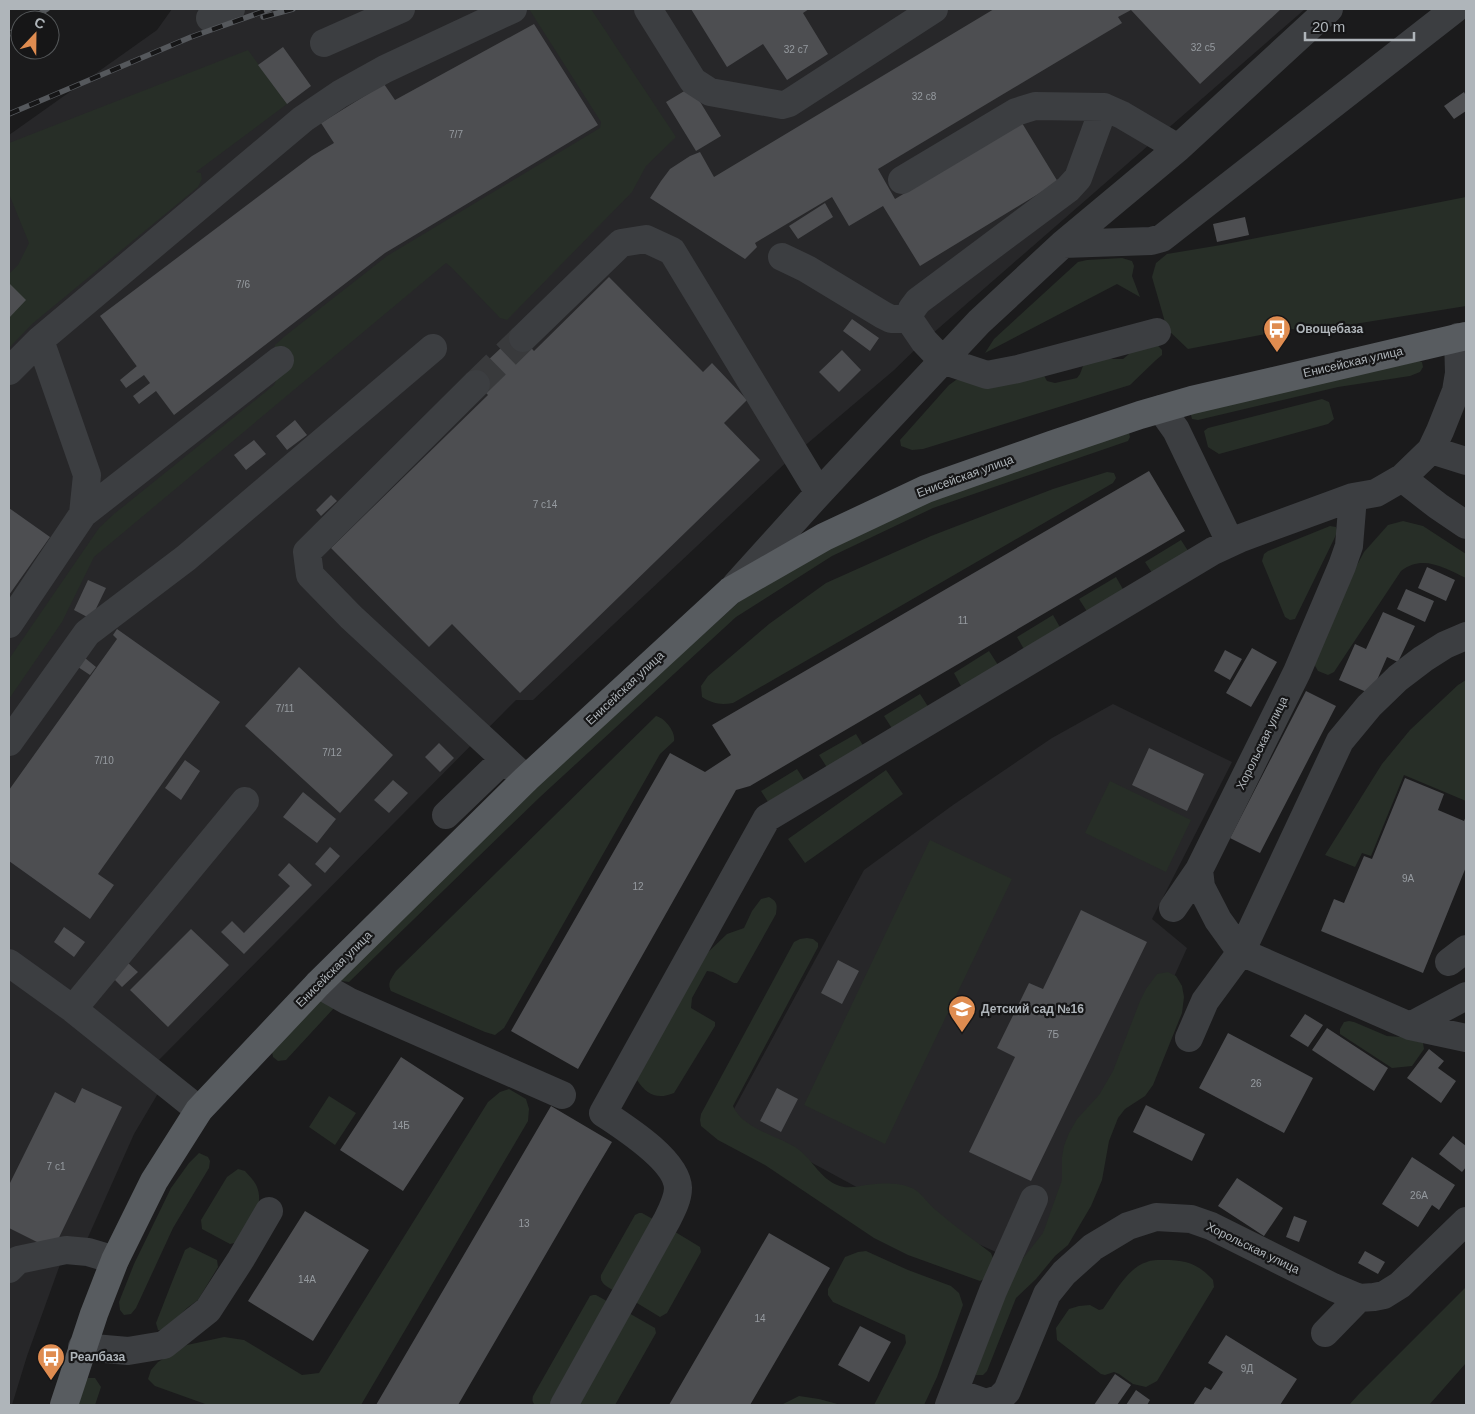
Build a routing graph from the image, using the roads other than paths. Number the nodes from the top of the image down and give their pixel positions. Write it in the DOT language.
graph roads {
  1 [pos="400,9"];
  2 [pos="513,9"];
  3 [pos="648,9"];
  4 [pos="934,9"];
  5 [pos="1328,9"];
  6 [pos="1455,9"];
  7 [pos="324,43"];
  8 [pos="1104,107"];
  9 [pos="1178,148"];
  10 [pos="902,180"];
  11 [pos="1063,244"];
  12 [pos="782,257"];
  13 [pos="909,319"];
  14 [pos="1157,332"];
  15 [pos="1462,337"];
  16 [pos="523,338"];
  17 [pos="40,340"];
  18 [pos="434,348"];
  19 [pos="280,360"];
  20 [pos="942,360"];
  21 [pos="9,371"];
  22 [pos="476,384"];
  23 [pos="1161,409"];
  24 [pos="1430,450"];
  25 [pos="1466,460"];
  26 [pos="1402,478"];
  27 [pos="819,493"];
  28 [pos="1353,497"];
  29 [pos="83,514"];
  30 [pos="1466,525"];
  31 [pos="1230,542"];
  32 [pos="730,591"];
  33 [pos="9,624"];
  34 [pos="1466,636"];
  35 [pos="9,742"];
  36 [pos="504,759"];
  37 [pos="526,779"];
  38 [pos="244,801"];
  39 [pos="446,815"];
  40 [pos="1199,870"];
  41 [pos="1173,908"];
  42 [pos="1241,952"];
  43 [pos="9,963"];
  44 [pos="318,984"];
  45 [pos="1466,996"];
  46 [pos="73,1009"];
  47 [pos="1410,1026"];
  48 [pos="1189,1038"];
  49 [pos="1466,1038"];
  50 [pos="562,1095"];
  51 [pos="199,1110"];
  52 [pos="1034,1200"];
  53 [pos="269,1211"];
  54 [pos="1466,1222"];
  55 [pos="115,1260"];
  56 [pos="9,1269"];
  57 [pos="1359,1298"];
  58 [pos="1324,1333"];
  59 [pos="82,1347"];
  60 [pos="952,1399"];
  61 [pos="64,1405"];
  62 [pos="564,1405"];
  1 -- 7 [label="street"];
  2 -- 17 [label="street"];
  3 -- 4 [label="street"];
  5 -- 9 [label="street"];
  6 -- 11 [label="street"];
  8 -- 9 [label="street"];
  8 -- 10 [label="street"];
  8 -- 13 [label="street"];
  9 -- 11 [label="street"];
  11 -- 20 [label="street"];
  12 -- 13 [label="street"];
  13 -- 20 [label="street"];
  14 -- 20 [label="street"];
  15 -- 23 [label="main road, Енисейская улица"];
  15 -- 24 [label="street"];
  16 -- 27 [label="street"];
  17 -- 21 [label="street"];
  17 -- 29 [label="street"];
  18 -- 35 [label="street"];
  19 -- 29 [label="street"];
  20 -- 27 [label="street"];
  22 -- 36 [label="street"];
  23 -- 31 [label="street"];
  23 -- 32 [label="main road, Енисейская улица"];
  24 -- 25 [label="street"];
  24 -- 26 [label="street"];
  26 -- 28 [label="street"];
  26 -- 30 [label="street"];
  27 -- 32 [label="street"];
  28 -- 31 [label="street"];
  28 -- 40 [label="street, Хорольская улица"];
  29 -- 33 [label="street"];
  31 -- 62 [label="street"];
  32 -- 37 [label="main road, Енисейская улица"];
  34 -- 42 [label="street"];
  36 -- 37 [label="street"];
  36 -- 39 [label="street"];
  37 -- 44 [label="main road, Енисейская улица"];
  38 -- 46 [label="street"];
  40 -- 41 [label="street, Хорольская улица"];
  40 -- 42 [label="street"];
  42 -- 47 [label="street"];
  42 -- 48 [label="street"];
  43 -- 46 [label="street"];
  44 -- 50 [label="street"];
  44 -- 51 [label="main road, Енисейская улица"];
  45 -- 47 [label="street"];
  46 -- 51 [label="street"];
  47 -- 49 [label="street"];
  51 -- 55 [label="main road, Енисейская улица"];
  52 -- 60 [label="street"];
  53 -- 59 [label="street"];
  54 -- 57 [label="street"];
  55 -- 56 [label="street"];
  55 -- 59 [label="main road, Енисейская улица"];
  57 -- 58 [label="street"];
  57 -- 60 [label="street, Хорольская улица"];
  59 -- 61 [label="main road, Енисейская улица"];
}
